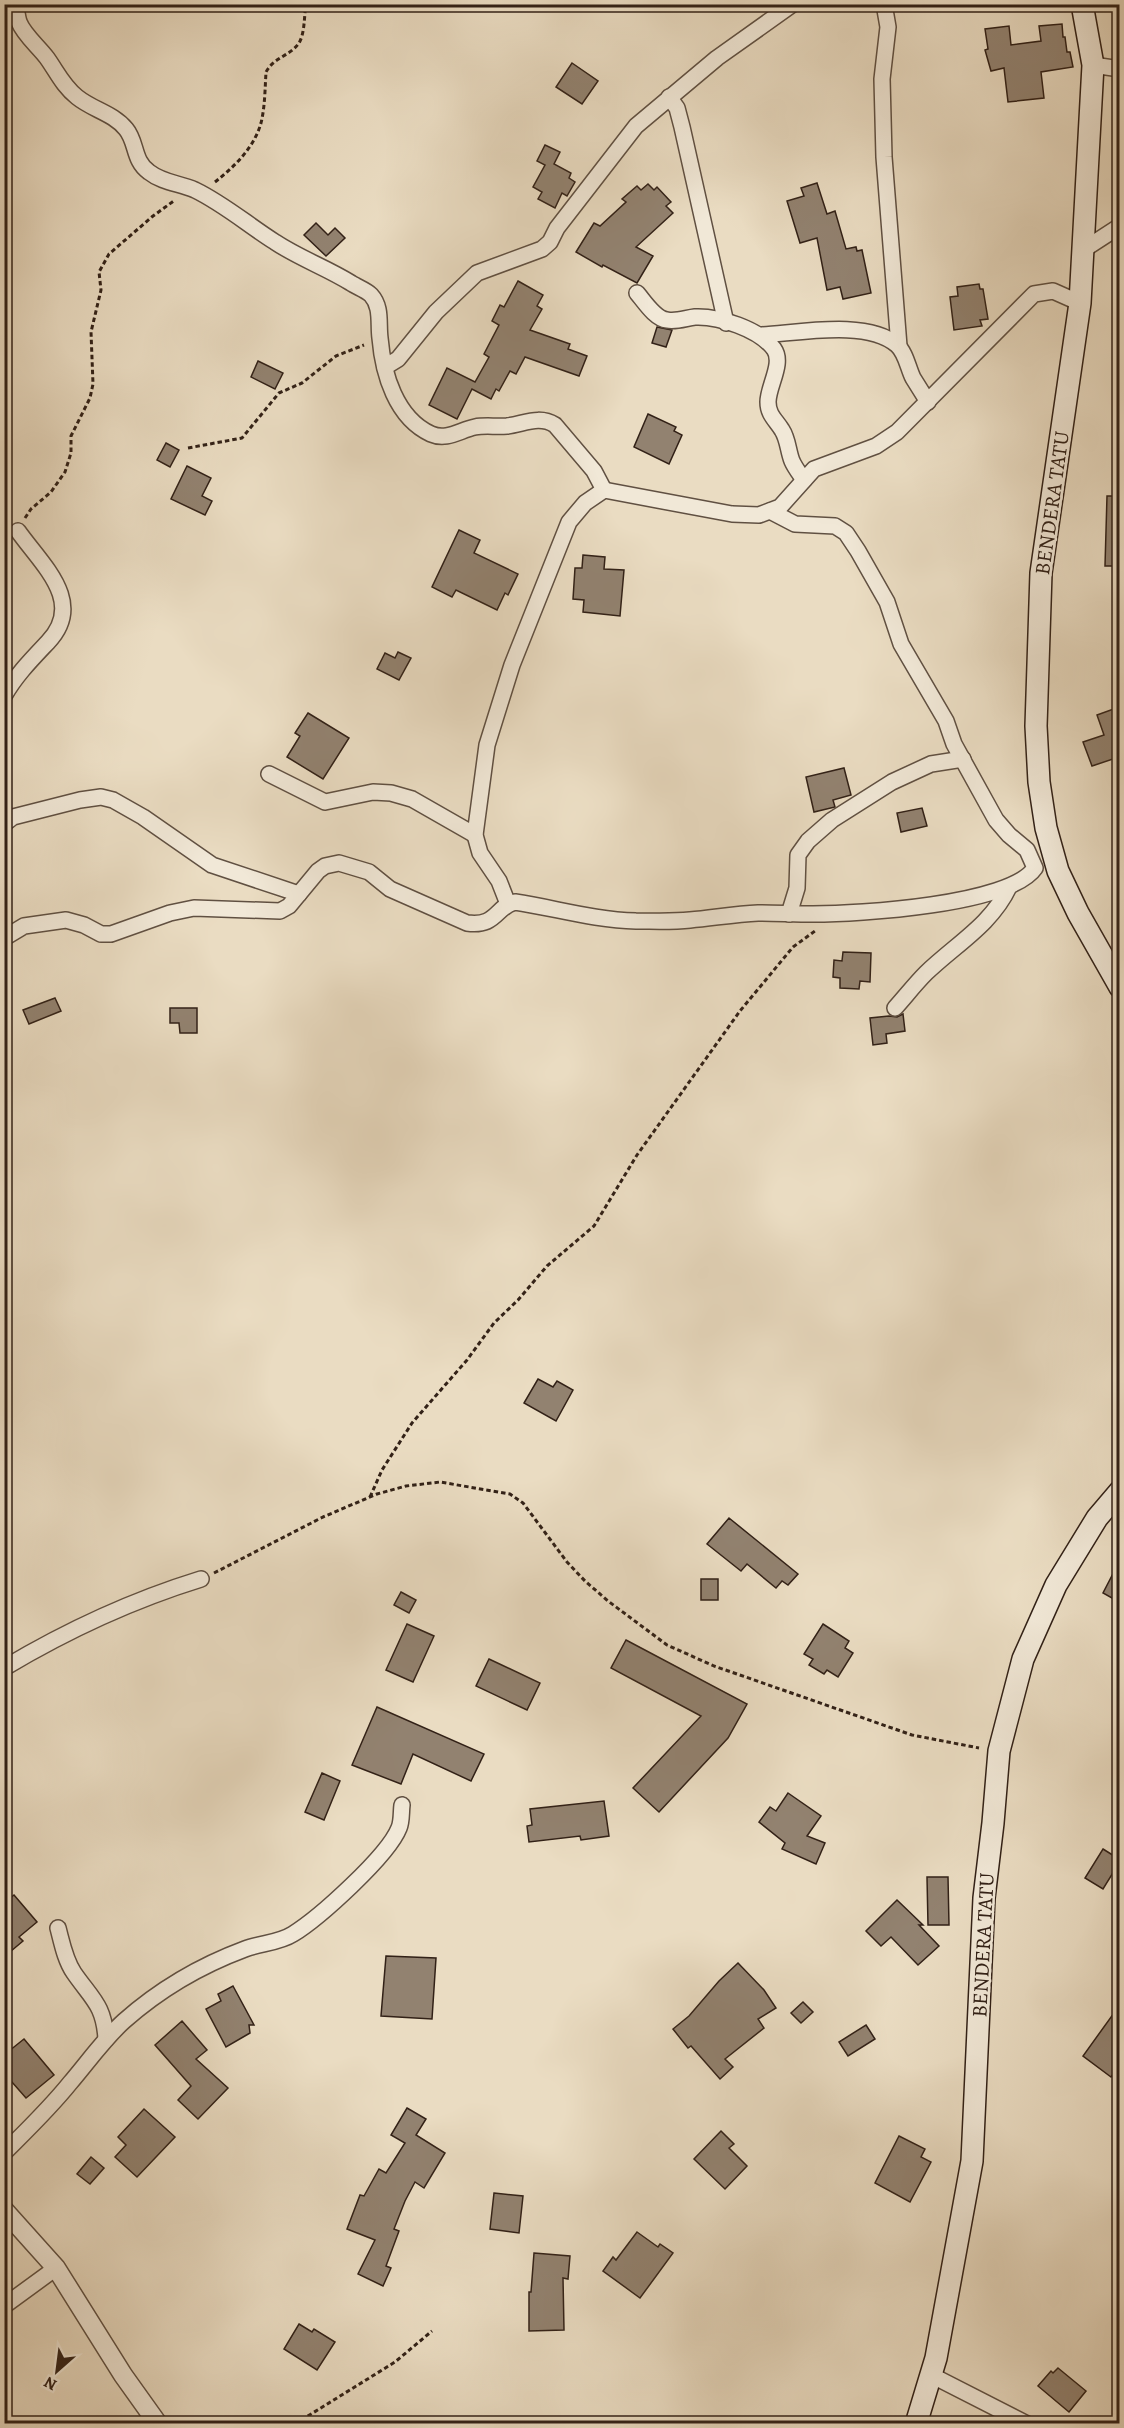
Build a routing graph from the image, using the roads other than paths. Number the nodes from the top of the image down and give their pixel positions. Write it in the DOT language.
graph roads {
  1 [pos="15,4"];
  2 [pos="793,4"];
  3 [pos="884,4"];
  4 [pos="1082,4"];
  5 [pos="1093,65"];
  6 [pos="1119,69"];
  7 [pos="669,97"];
  8 [pos="1119,226"];
  9 [pos="1083,250"];
  10 [pos="637,293"];
  11 [pos="1080,303"];
  12 [pos="726,323"];
  13 [pos="762,335"];
  14 [pos="899,346"];
  15 [pos="385,367"];
  16 [pos="928,402"];
  17 [pos="804,480"];
  18 [pos="604,490"];
  19 [pos="770,511"];
  20 [pos="18,531"];
  21 [pos="4,696"];
  22 [pos="963,759"];
  23 [pos="269,774"];
  24 [pos="4,824"];
  25 [pos="475,835"];
  26 [pos="1009,887"];
  27 [pos="299,894"];
  28 [pos="508,904"];
  29 [pos="789,914"];
  30 [pos="4,938"];
  31 [pos="1119,987"];
  32 [pos="895,1008"];
  33 [pos="1119,1491"];
  34 [pos="201,1579"];
  35 [pos="4,1668"];
  36 [pos="402,1805"];
  37 [pos="58,1928"];
  38 [pos="106,2039"];
  39 [pos="4,2153"];
  40 [pos="4,2211"];
  41 [pos="56,2268"];
  42 [pos="4,2306"];
  43 [pos="931,2375"];
  44 [pos="158,2424"];
  45 [pos="916,2424"];
  46 [pos="1027,2424"];
  1 -- 15 [label="street"];
  2 -- 7 [label="street"];
  3 -- 14 [label="street"];
  4 -- 5 [label="main road, BENDERA TATU"];
  5 -- 6 [label="street"];
  5 -- 9 [label="main road, BENDERA TATU"];
  7 -- 12 [label="street"];
  7 -- 15 [label="street"];
  8 -- 9 [label="street"];
  9 -- 11 [label="main road, BENDERA TATU"];
  10 -- 12 [label="street"];
  11 -- 16 [label="street"];
  11 -- 31 [label="main road, BENDERA TATU"];
  12 -- 13 [label="street"];
  13 -- 14 [label="street"];
  13 -- 17 [label="street"];
  14 -- 16 [label="street"];
  15 -- 18 [label="street"];
  16 -- 17 [label="street"];
  17 -- 19 [label="street"];
  18 -- 19 [label="street"];
  18 -- 25 [label="street"];
  19 -- 22 [label="street"];
  20 -- 21 [label="street"];
  22 -- 26 [label="street"];
  22 -- 29 [label="street"];
  23 -- 25 [label="street"];
  24 -- 27 [label="street"];
  25 -- 28 [label="street"];
  26 -- 29 [label="street"];
  26 -- 32 [label="street"];
  27 -- 28 [label="street"];
  27 -- 30 [label="street"];
  28 -- 29 [label="street"];
  33 -- 43 [label="main road, BENDERA TATU"];
  34 -- 35 [label="street"];
  36 -- 38 [label="street"];
  37 -- 38 [label="street"];
  38 -- 39 [label="street"];
  40 -- 41 [label="street"];
  41 -- 42 [label="street"];
  41 -- 44 [label="street"];
  43 -- 45 [label="main road, BENDERA TATU"];
  43 -- 46 [label="street"];
}
